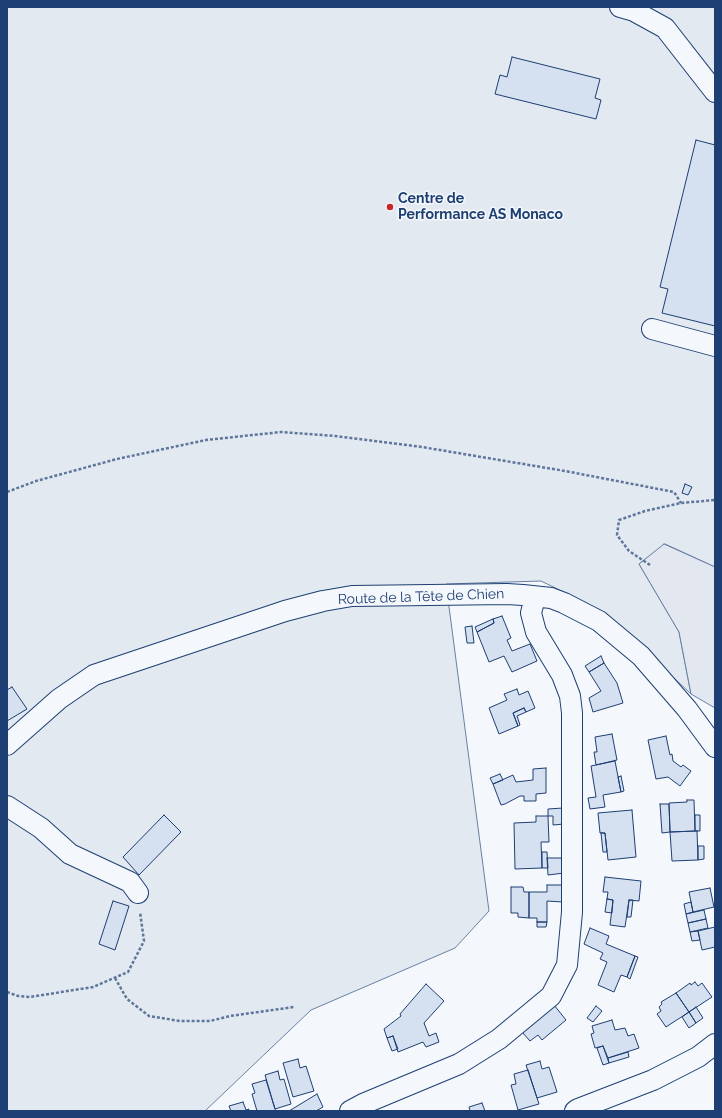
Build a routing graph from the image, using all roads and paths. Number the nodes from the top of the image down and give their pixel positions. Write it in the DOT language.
graph roads {
  1 [pos="620,7"];
  2 [pos="715,92"];
  3 [pos="652,329"];
  4 [pos="715,346"];
  5 [pos="7,492"];
  6 [pos="715,500"];
  7 [pos="681,503"];
  8 [pos="650,566"];
  9 [pos="535,597"];
  10 [pos="7,745"];
  11 [pos="715,747"];
  12 [pos="7,806"];
  13 [pos="138,893"];
  14 [pos="115,978"];
  15 [pos="7,992"];
  16 [pos="294,1007"];
  17 [pos="715,1044"];
  18 [pos="350,1111"];
  19 [pos="575,1111"];
  1 -- 2 [label="street"];
  3 -- 4 [label="street"];
  5 -- 7 [label="path"];
  6 -- 7 [label="path"];
  7 -- 8 [label="path"];
  9 -- 10 [label="street, Route de la Tête de Chien"];
  9 -- 11 [label="street, Route de la Tête de Chien"];
  9 -- 18 [label="street"];
  12 -- 13 [label="street"];
  13 -- 14 [label="path"];
  14 -- 15 [label="path"];
  14 -- 16 [label="path"];
  17 -- 19 [label="street"];
}
